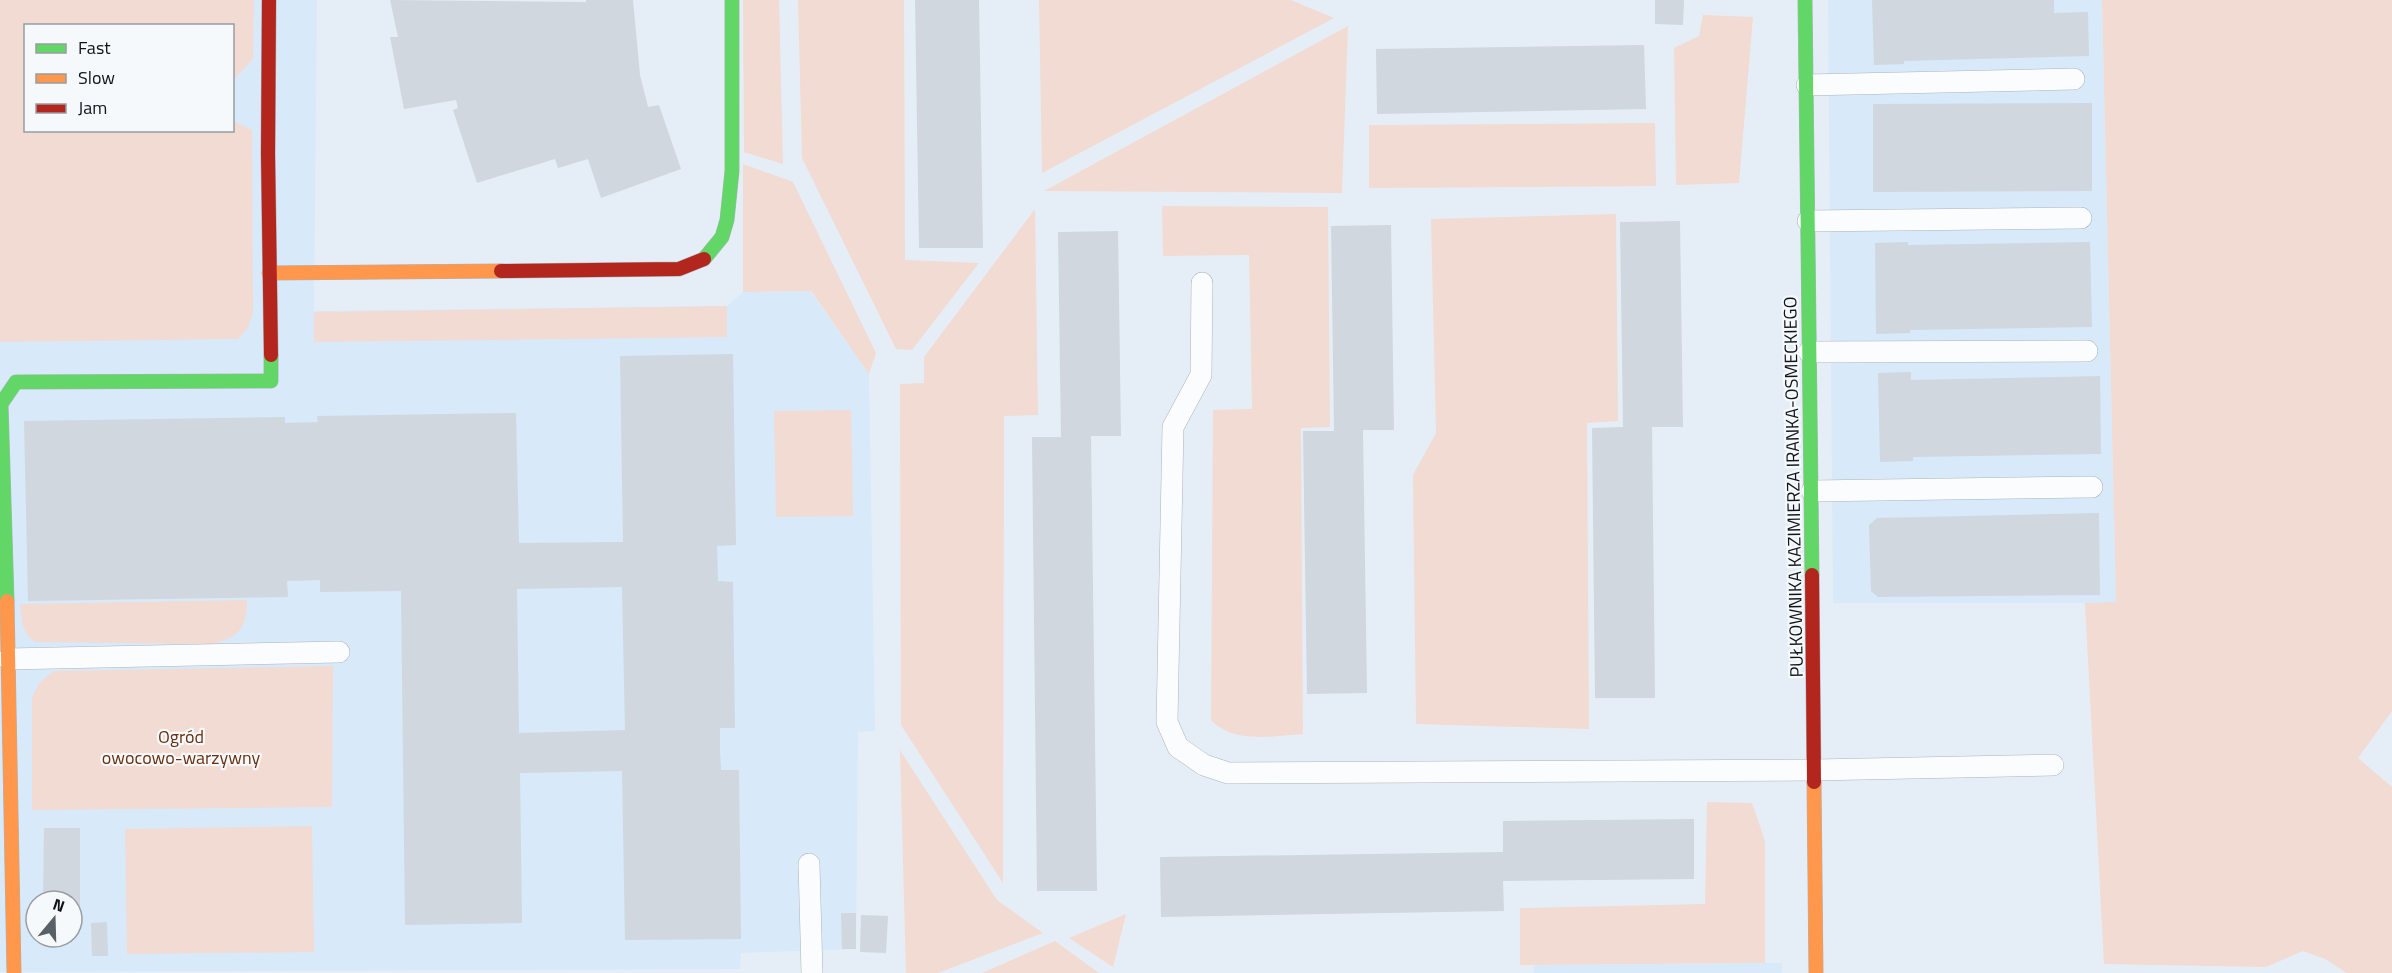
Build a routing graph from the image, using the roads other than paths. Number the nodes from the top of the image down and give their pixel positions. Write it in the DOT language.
graph roads {
  1 [pos="269,0"];
  2 [pos="732,0"];
  3 [pos="1806,0"];
  4 [pos="2074,79"];
  5 [pos="1806,85"];
  6 [pos="2081,218"];
  7 [pos="1808,221"];
  8 [pos="269,273"];
  9 [pos="1202,283"];
  10 [pos="2086,351"];
  11 [pos="1809,352"];
  12 [pos="2092,487"];
  13 [pos="1812,491"];
  14 [pos="339,652"];
  15 [pos="8,659"];
  16 [pos="2053,765"];
  17 [pos="1815,770"];
  18 [pos="809,864"];
  19 [pos="14,973"];
  20 [pos="812,973"];
  21 [pos="1816,973"];
  1 -- 8 [label="street"];
  2 -- 8 [label="street"];
  3 -- 5 [label="street, PUŁKOWNIKA KAZIMIERZA IRANKA-OSMECKIEGO"];
  4 -- 5 [label="lane"];
  5 -- 7 [label="street, PUŁKOWNIKA KAZIMIERZA IRANKA-OSMECKIEGO"];
  6 -- 7 [label="lane"];
  7 -- 11 [label="street, PUŁKOWNIKA KAZIMIERZA IRANKA-OSMECKIEGO"];
  8 -- 15 [label="street"];
  9 -- 17 [label="lane"];
  10 -- 11 [label="lane"];
  11 -- 13 [label="street, PUŁKOWNIKA KAZIMIERZA IRANKA-OSMECKIEGO"];
  12 -- 13 [label="lane"];
  13 -- 17 [label="street, PUŁKOWNIKA KAZIMIERZA IRANKA-OSMECKIEGO"];
  14 -- 15 [label="lane"];
  15 -- 19 [label="street"];
  16 -- 17 [label="lane"];
  17 -- 21 [label="street, PUŁKOWNIKA KAZIMIERZA IRANKA-OSMECKIEGO"];
  18 -- 20 [label="lane"];
}
